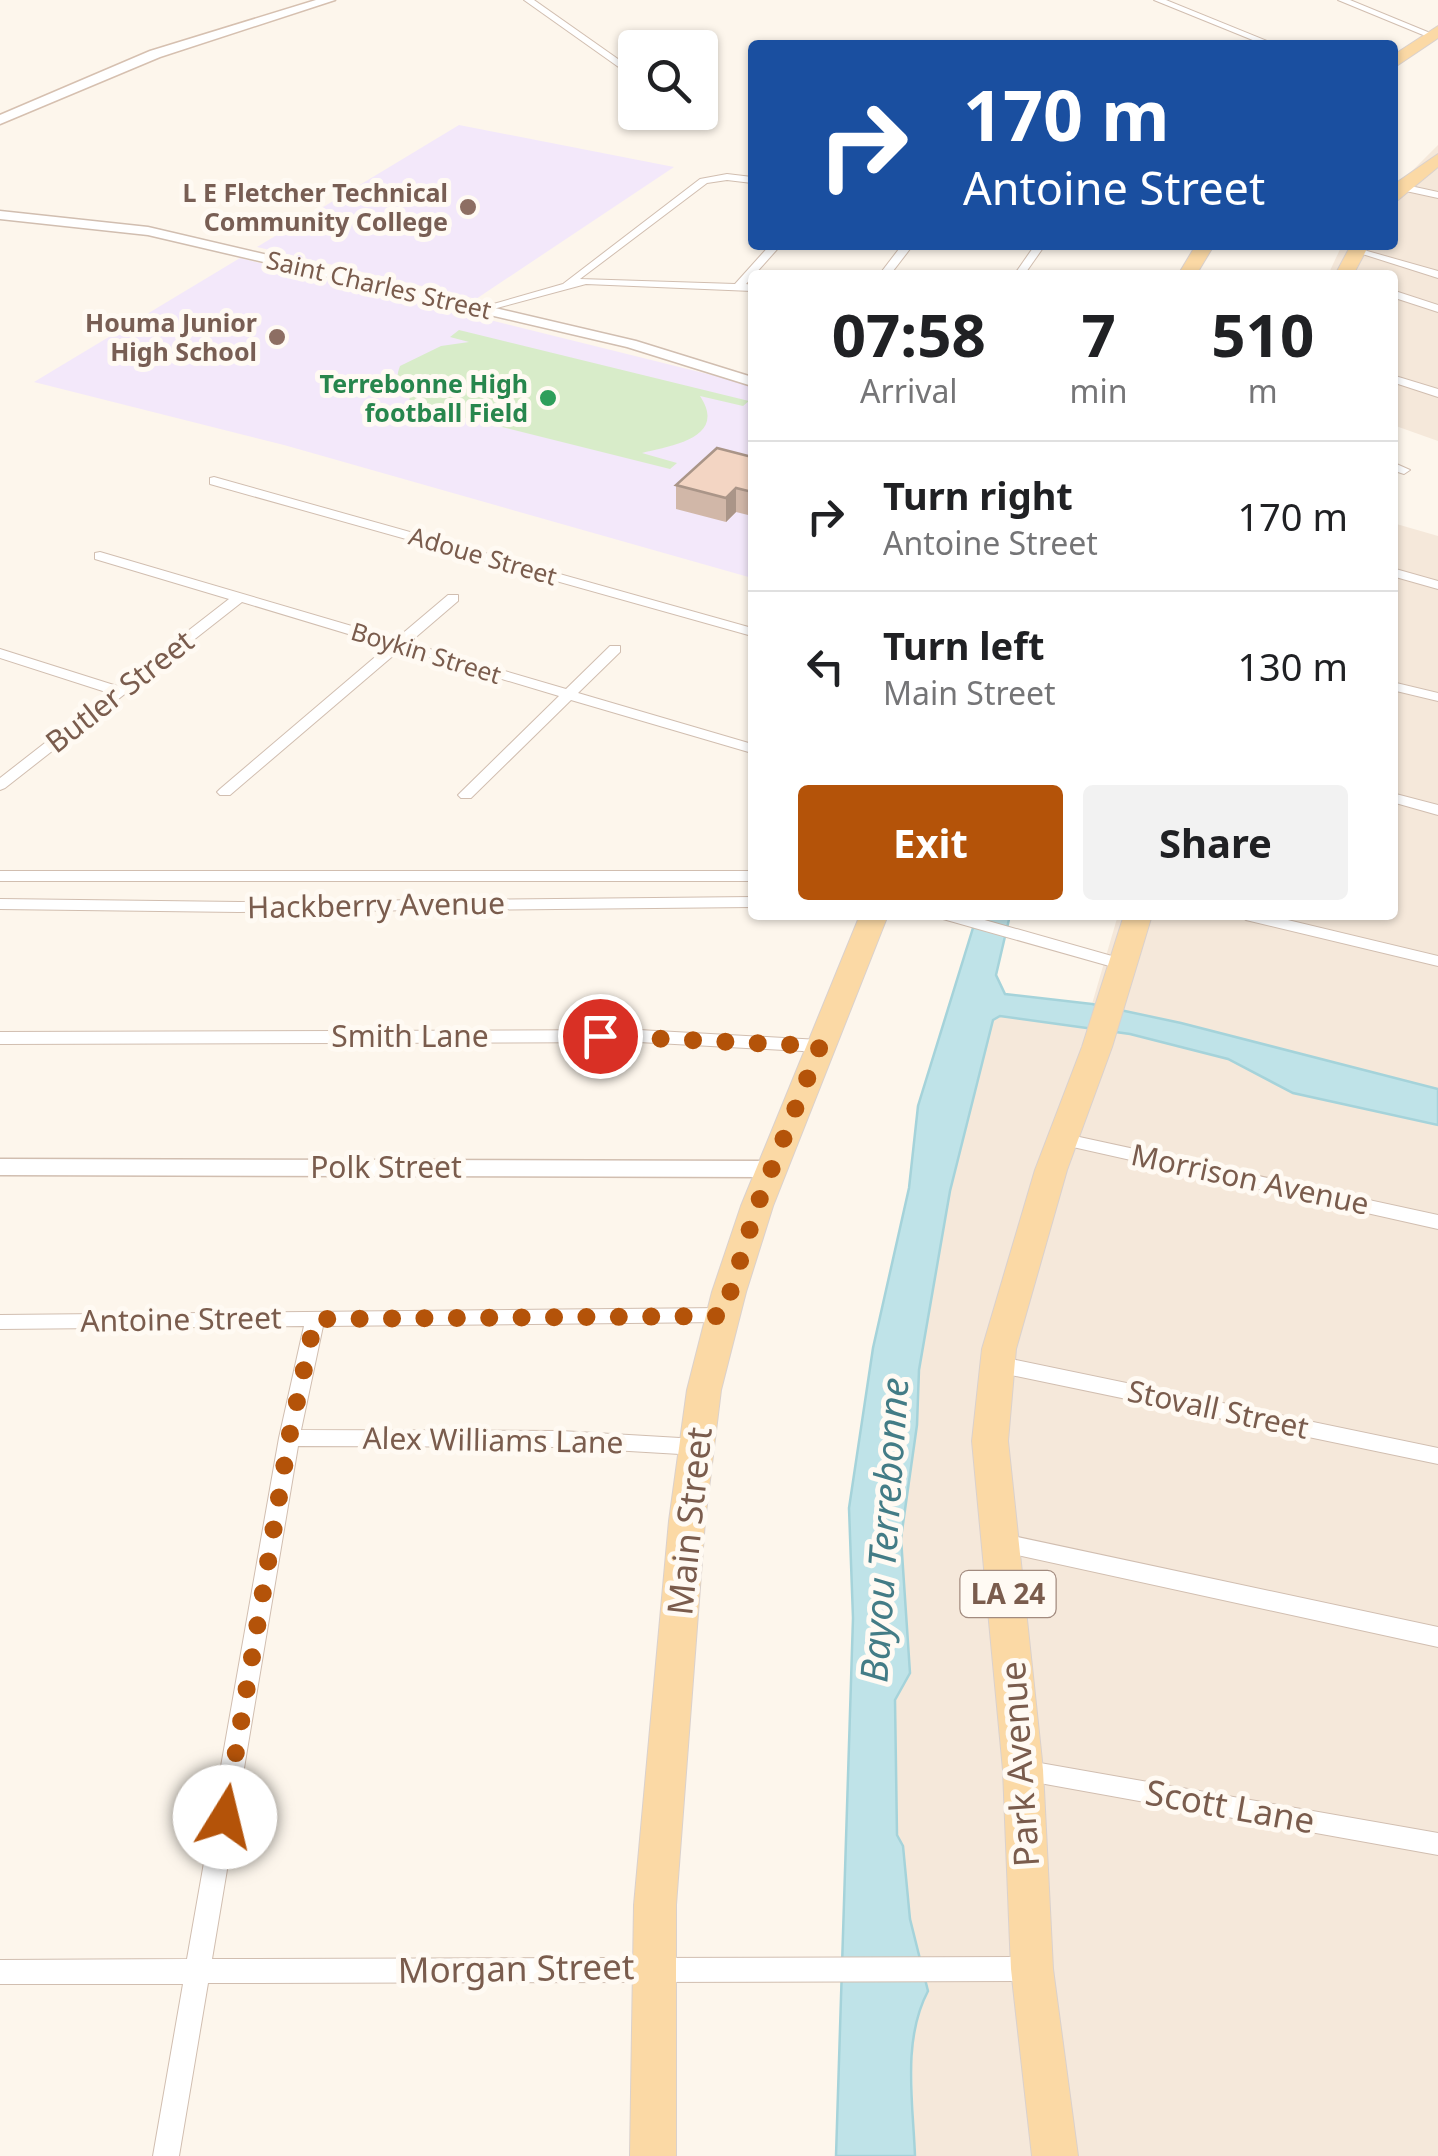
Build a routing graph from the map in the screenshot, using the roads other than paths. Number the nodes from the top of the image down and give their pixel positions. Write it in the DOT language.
graph roads {
  1 [pos="298,0"];
  2 [pos="329,0"];
  3 [pos="528,0"];
  4 [pos="1158,0"];
  5 [pos="1342,0"];
  6 [pos="1435,33"];
  7 [pos="1260,40"];
  8 [pos="1398,60"];
  9 [pos="618,63"];
  10 [pos="0,108"];
  11 [pos="0,120"];
  12 [pos="1438,158"];
  13 [pos="748,180"];
  14 [pos="1398,189"];
  15 [pos="1398,191"];
  16 [pos="1438,196"];
  17 [pos="0,215"];
  18 [pos="771,250"];
  19 [pos="904,250"];
  20 [pos="1367,250"];
  21 [pos="753,270"];
  22 [pos="888,270"];
  23 [pos="1438,275"];
  24 [pos="748,276"];
  25 [pos="566,284"];
  26 [pos="738,287"];
  27 [pos="748,288"];
  28 [pos="1398,296"];
  29 [pos="1438,308"];
  30 [pos="482,309"];
  31 [pos="1398,380"];
  32 [pos="748,381"];
  33 [pos="1438,392"];
  34 [pos="214,481"];
  35 [pos="100,556"];
  36 [pos="1398,574"];
  37 [pos="1438,586"];
  38 [pos="240,598"];
  39 [pos="452,598"];
  40 [pos="748,631"];
  41 [pos="399,644"];
  42 [pos="615,649"];
  43 [pos="0,653"];
  44 [pos="1398,688"];
  45 [pos="120,692"];
  46 [pos="568,694"];
  47 [pos="1438,698"];
  48 [pos="748,748"];
  49 [pos="0,785"];
  50 [pos="225,792"];
  51 [pos="466,795"];
  52 [pos="1398,799"];
  53 [pos="1438,810"];
  54 [pos="0,876"];
  55 [pos="748,876"];
  56 [pos="748,902"];
  57 [pos="0,904"];
  58 [pos="872,920"];
  59 [pos="968,920"];
  60 [pos="1136,920"];
  61 [pos="1267,920"];
  62 [pos="1438,961"];
  63 [pos="1120,964"];
  64 [pos="0,1038"];
  65 [pos="820,1046"];
  66 [pos="1061,1139"];
  67 [pos="0,1167"];
  68 [pos="772,1169"];
  69 [pos="1438,1222"];
  70 [pos="723,1316"];
  71 [pos="315,1319"];
  72 [pos="0,1322"];
  73 [pos="997,1364"];
  74 [pos="289,1438"];
  75 [pos="697,1447"];
  76 [pos="1438,1456"];
  77 [pos="998,1542"];
  78 [pos="1438,1636"];
  79 [pos="1023,1770"];
  80 [pos="1438,1844"];
  81 [pos="653,1968"];
  82 [pos="1032,1969"];
  83 [pos="0,1972"];
  84 [pos="200,1973"];
  85 [pos="166,2156"];
  86 [pos="652,2156"];
  87 [pos="1055,2156"];
  1 -- 10 [label="main road"];
  2 -- 11 [label="main road"];
  3 -- 9 [label="street"];
  4 -- 7 [label="street"];
  5 -- 6 [label="street"];
  6 -- 8 [label="main road"];
  12 -- 14 [label="main road"];
  13 -- 25 [label="street"];
  15 -- 16 [label="street"];
  17 -- 30 [label="street, Saint Charles Street"];
  18 -- 21 [label="street"];
  19 -- 22 [label="street"];
  20 -- 23 [label="street"];
  24 -- 26 [label="street"];
  25 -- 26 [label="street"];
  25 -- 30 [label="street"];
  26 -- 27 [label="street"];
  28 -- 29 [label="street"];
  30 -- 32 [label="street, Saint Charles Street"];
  31 -- 33 [label="street"];
  34 -- 40 [label="street, Adoue Street"];
  35 -- 38 [label="street, Boykin Street"];
  36 -- 37 [label="street"];
  38 -- 41 [label="street, Boykin Street"];
  38 -- 45 [label="street, Butler Street"];
  39 -- 41 [label="street"];
  41 -- 46 [label="street, Boykin Street"];
  41 -- 50 [label="street"];
  42 -- 46 [label="street"];
  43 -- 45 [label="street"];
  44 -- 47 [label="street"];
  45 -- 49 [label="street, Butler Street"];
  46 -- 48 [label="street, Boykin Street"];
  46 -- 51 [label="street"];
  52 -- 53 [label="street"];
  54 -- 55 [label="street"];
  56 -- 57 [label="street, Hackberry Avenue"];
  58 -- 65 [label="main road, Main Street"];
  59 -- 63 [label="street"];
  60 -- 63 [label="main road, Park Avenue / LA 24"];
  61 -- 62 [label="street"];
  63 -- 66 [label="main road, Park Avenue / LA 24"];
  64 -- 65 [label="street, Smith Lane"];
  65 -- 68 [label="main road, Main Street"];
  66 -- 69 [label="street, Morrison Avenue"];
  66 -- 73 [label="main road, Park Avenue / LA 24"];
  67 -- 68 [label="street, Polk Street"];
  68 -- 70 [label="main road, Main Street"];
  70 -- 71 [label="street, Antoine Street"];
  70 -- 75 [label="main road, Main Street"];
  71 -- 72 [label="street, Antoine Street"];
  71 -- 74 [label="street"];
  73 -- 76 [label="street, Stovall Street"];
  73 -- 77 [label="main road, Park Avenue / LA 24"];
  74 -- 75 [label="street, Alex Williams Lane"];
  74 -- 84 [label="street"];
  75 -- 81 [label="main road, Main Street"];
  77 -- 78 [label="street"];
  77 -- 79 [label="main road, Park Avenue / LA 24"];
  79 -- 80 [label="street, Scott Lane"];
  79 -- 82 [label="main road, Park Avenue / LA 24"];
  81 -- 82 [label="street, Morgan Street"];
  81 -- 84 [label="street, Morgan Street"];
  81 -- 86 [label="main road, Main Street"];
  82 -- 87 [label="main road, Park Avenue / LA 24"];
  83 -- 84 [label="street, Morgan Street"];
  84 -- 85 [label="street"];
}
